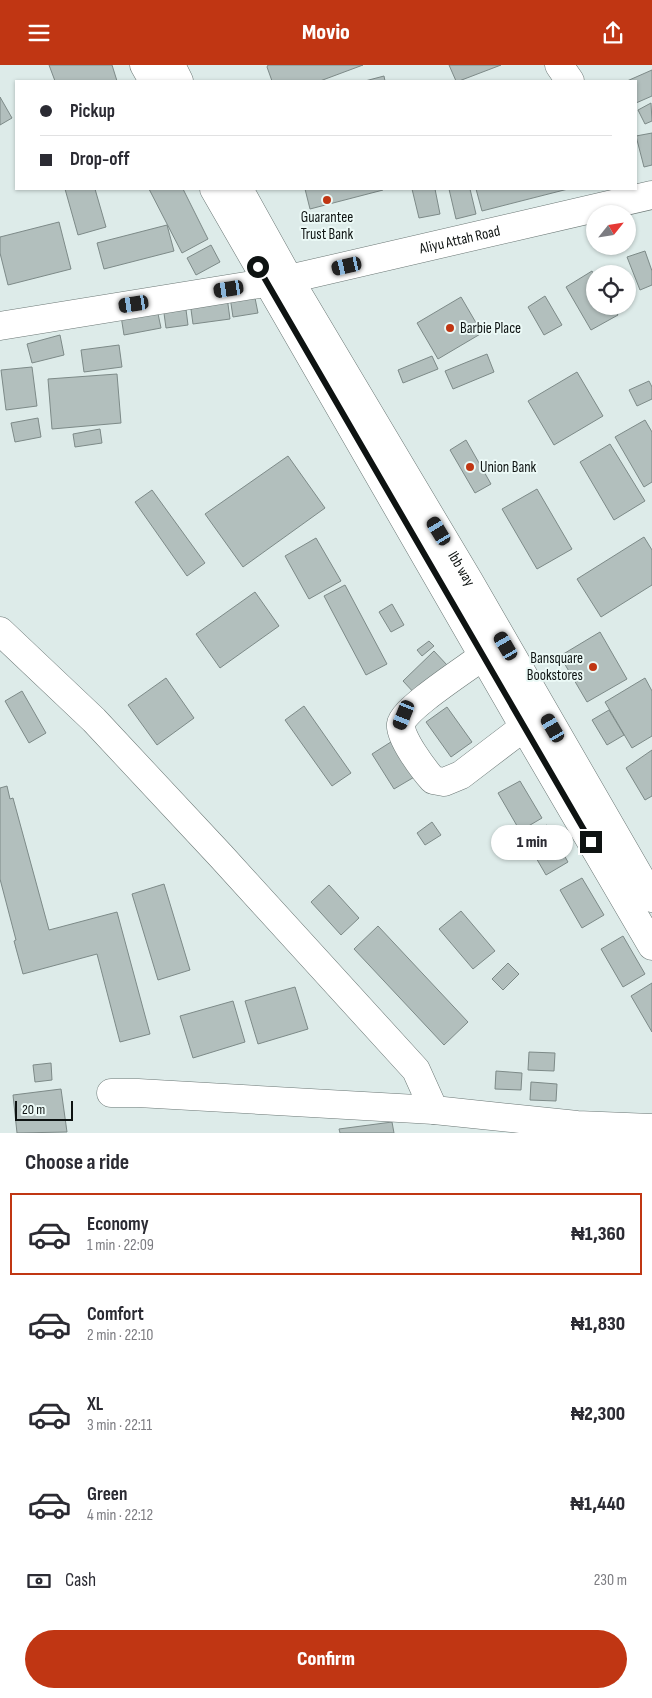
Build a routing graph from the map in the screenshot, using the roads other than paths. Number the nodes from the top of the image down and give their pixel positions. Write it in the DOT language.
graph roads {
  1 [pos="144,65"];
  2 [pos="170,65"];
  3 [pos="559,65"];
  4 [pos="152,80"];
  5 [pos="178,80"];
  6 [pos="569,80"];
  7 [pos="215,190"];
  8 [pos="239,190"];
  9 [pos="641,194"];
  10 [pos="278,281"];
  11 [pos="0,326"];
  12 [pos="0,631"];
  13 [pos="484,656"];
  14 [pos="524,727"];
  15 [pos="652,898"];
  16 [pos="652,946"];
  17 [pos="111,1093"];
  18 [pos="434,1110"];
  19 [pos="652,1128"];
  1 -- 4 [label="main road"];
  2 -- 5 [label="main road"];
  3 -- 6 [label="main road"];
  7 -- 10 [label="main road"];
  8 -- 10 [label="main road, Ibb way"];
  9 -- 10 [label="main road, Aliyu Attah Road"];
  10 -- 11 [label="main road, Aliyu Attah Road"];
  10 -- 13 [label="main road"];
  10 -- 15 [label="main road, Ibb way"];
  12 -- 18 [label="main road"];
  13 -- 14 [label="main road"];
  13 -- 14 [label="main road"];
  14 -- 16 [label="main road"];
  17 -- 18 [label="main road"];
  18 -- 19 [label="main road"];
}
